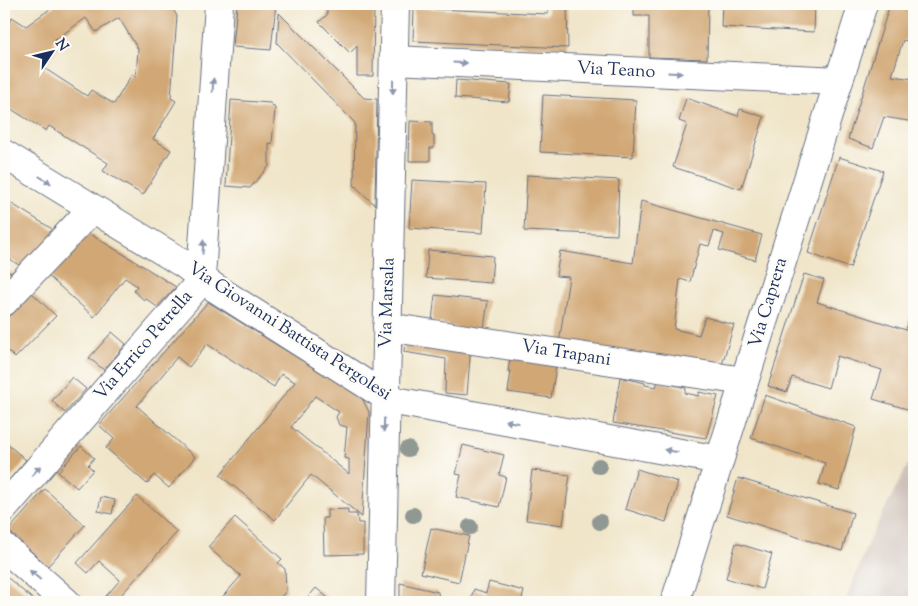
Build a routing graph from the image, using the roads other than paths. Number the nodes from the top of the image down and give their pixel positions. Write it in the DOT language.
graph roads {
  1 [pos="218,4"];
  2 [pos="395,4"];
  3 [pos="863,4"];
  4 [pos="394,60"];
  5 [pos="839,81"];
  6 [pos="4,154"];
  7 [pos="92,209"];
  8 [pos="201,277"];
  9 [pos="4,302"];
  10 [pos="387,327"];
  11 [pos="744,381"];
  12 [pos="385,396"];
  13 [pos="719,460"];
  14 [pos="4,508"];
  15 [pos="4,547"];
  16 [pos="66,602"];
  17 [pos="381,602"];
  18 [pos="675,602"];
  8 -- 1 [label="street, Via Errico Petrella, one-way"];
  2 -- 4 [label="street, Via Marsala"];
  3 -- 5 [label="street, Via Caprera"];
  4 -- 5 [label="street, Via Teano, one-way"];
  4 -- 10 [label="street, Via Marsala, one-way"];
  5 -- 11 [label="street, Via Caprera"];
  6 -- 7 [label="street, Via Giovanni Battista Pergolesi, one-way"];
  7 -- 8 [label="street, Via Giovanni Battista Pergolesi"];
  7 -- 9 [label="street"];
  8 -- 12 [label="street, Via Giovanni Battista Pergolesi"];
  14 -- 8 [label="street, Via Errico Petrella, one-way"];
  10 -- 11 [label="street, Via Trapani"];
  10 -- 12 [label="street, Via Marsala"];
  11 -- 13 [label="street, Via Caprera"];
  13 -- 12 [label="street, Via Giovanni Battista Pergolesi, one-way"];
  12 -- 17 [label="street, Via Marsala, one-way"];
  13 -- 18 [label="street, Via Caprera"];
  16 -- 15 [label="street, one-way"];
}
